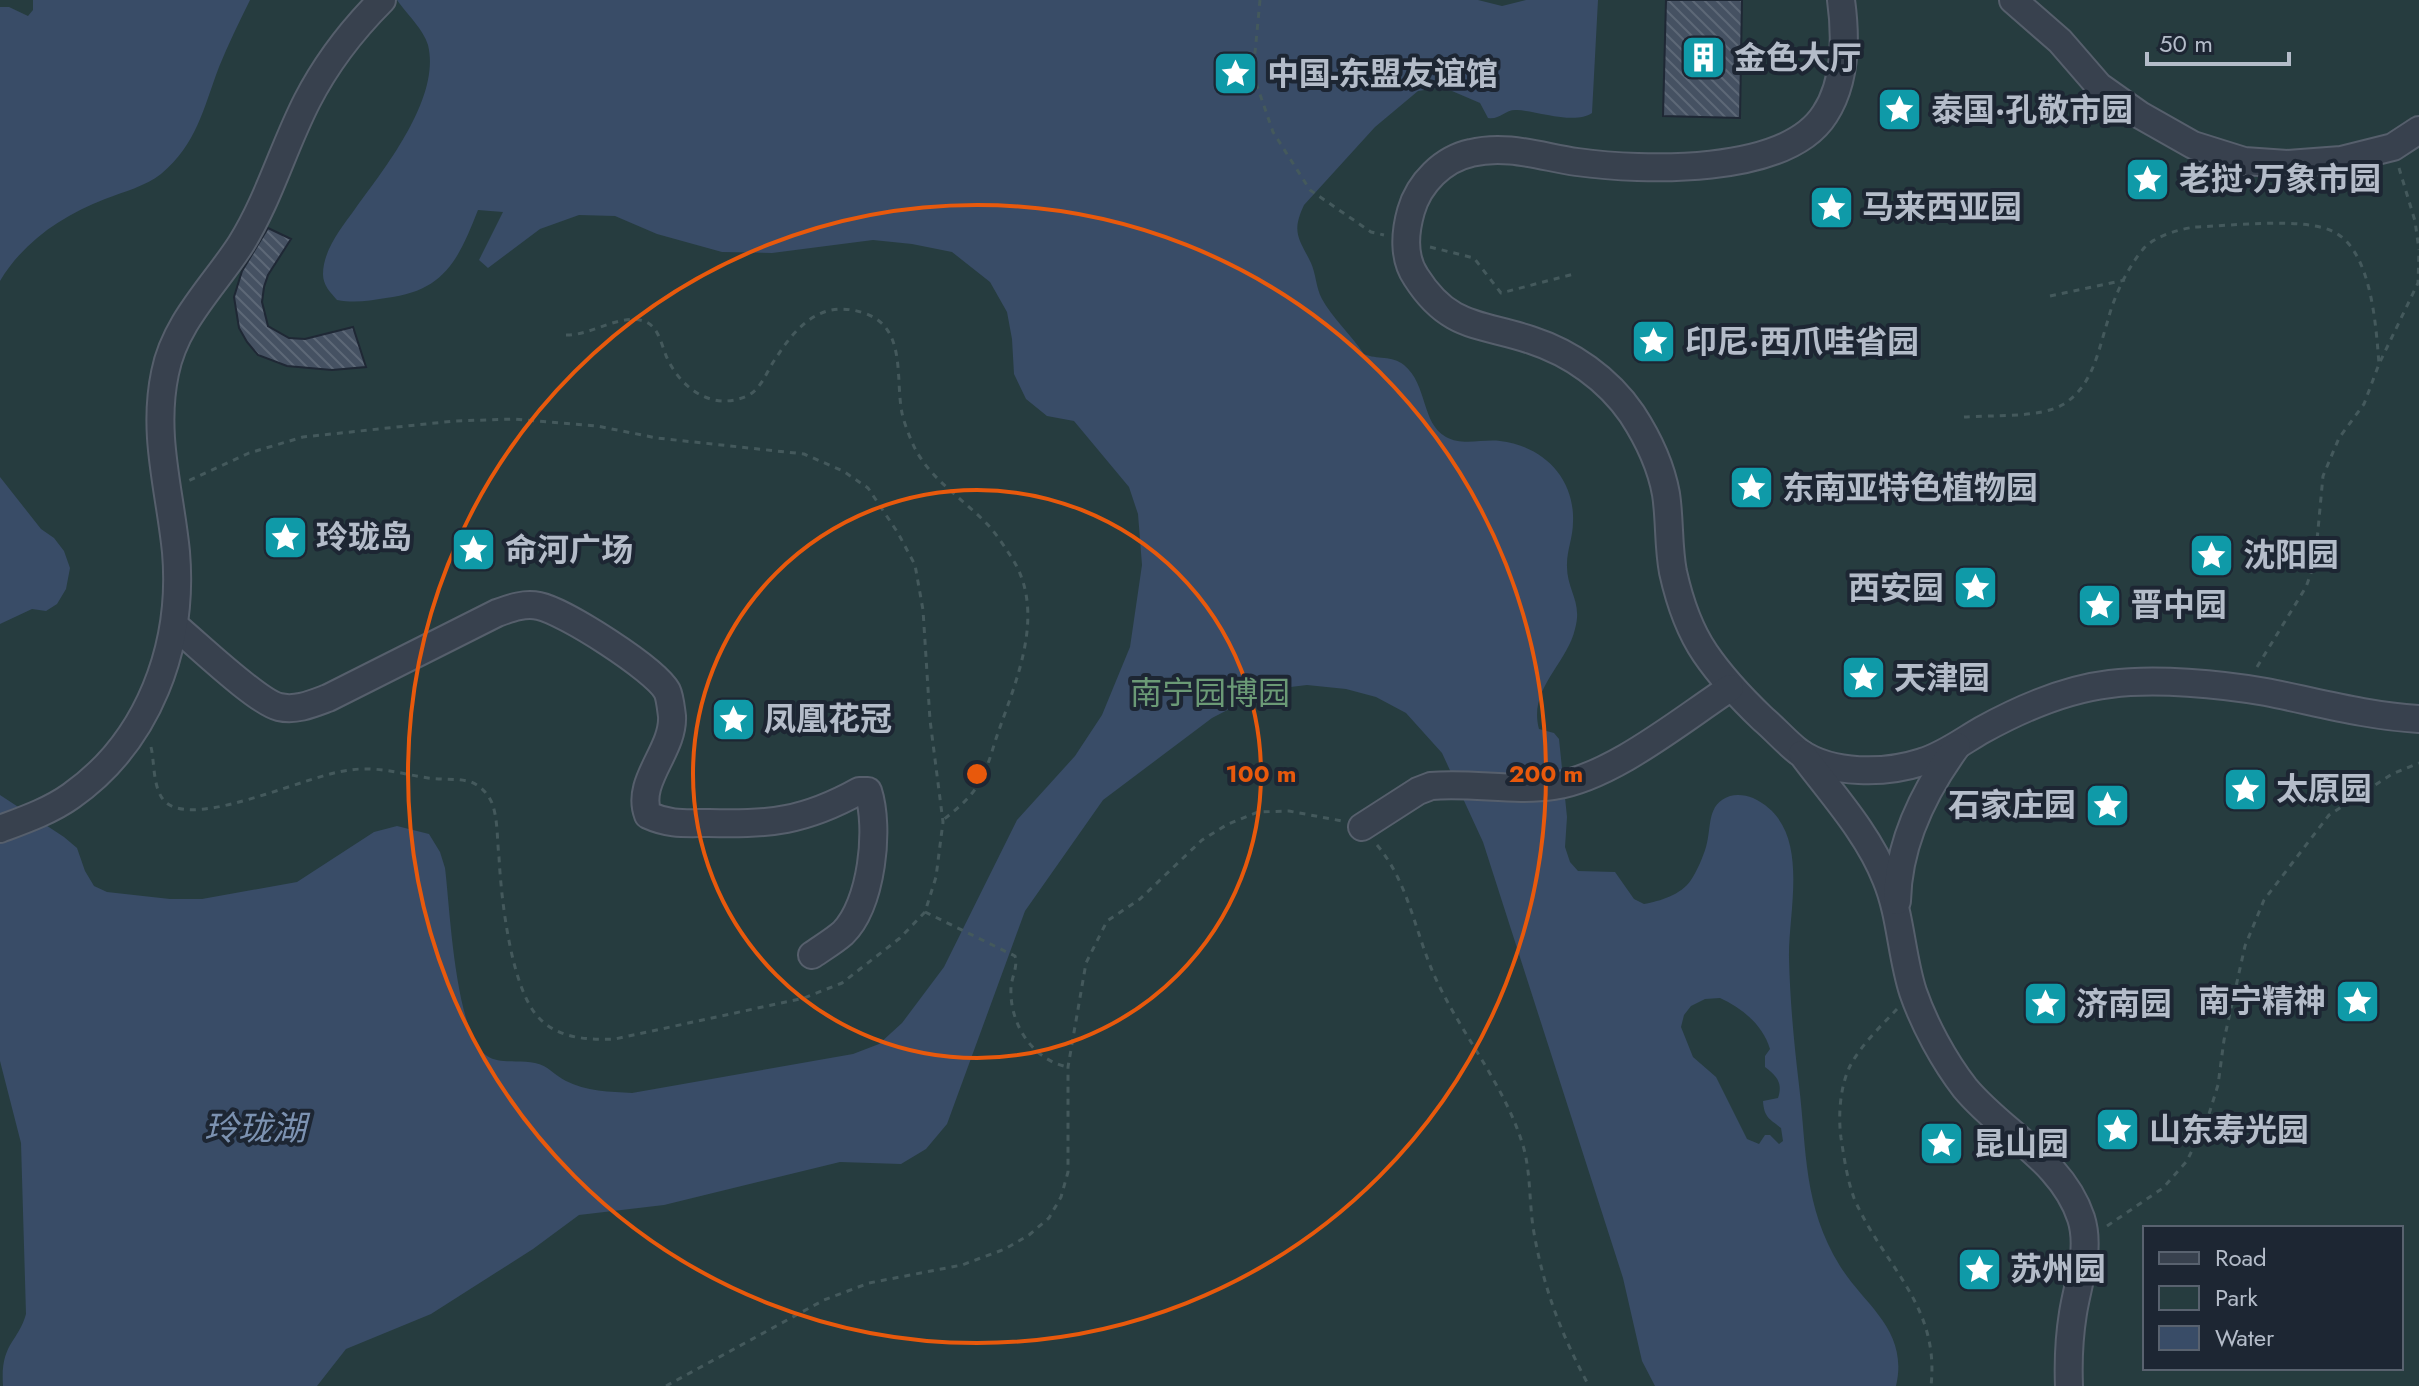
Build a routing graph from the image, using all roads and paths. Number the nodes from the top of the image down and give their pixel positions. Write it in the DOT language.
graph roads {
  1 [pos="1260,0"];
  2 [pos="1841,0"];
  3 [pos="2013,0"];
  4 [pos="375,7"];
  5 [pos="2419,130"];
  6 [pos="2393,147"];
  7 [pos="1407,241"];
  8 [pos="2419,250"];
  9 [pos="1574,274"];
  10 [pos="2125,280"];
  11 [pos="2050,296"];
  12 [pos="566,335"];
  13 [pos="2379,364"];
  14 [pos="1964,417"];
  15 [pos="167,491"];
  16 [pos="175,626"];
  17 [pos="1730,688"];
  18 [pos="2239,688"];
  19 [pos="2419,719"];
  20 [pos="141,721"];
  21 [pos="1960,742"];
  22 [pos="1802,754"];
  23 [pos="2419,763"];
  24 [pos="943,820"];
  25 [pos="1362,827"];
  26 [pos="0,829"];
  27 [pos="925,912"];
  28 [pos="1897,913"];
  29 [pos="812,955"];
  30 [pos="1913,992"];
  31 [pos="1068,1067"];
  32 [pos="2086,1236"];
  33 [pos="666,1386"];
  34 [pos="1589,1386"];
  35 [pos="1931,1386"];
  36 [pos="2069,1386"];
  1 -- 7 [label="path"];
  2 -- 7 [label="street"];
  3 -- 6 [label="street"];
  4 -- 15 [label="street"];
  5 -- 6 [label="street"];
  6 -- 8 [label="path"];
  7 -- 9 [label="path"];
  7 -- 17 [label="street"];
  8 -- 13 [label="path"];
  10 -- 11 [label="path"];
  10 -- 13 [label="path"];
  10 -- 14 [label="path"];
  12 -- 24 [label="path"];
  13 -- 18 [label="path"];
  15 -- 16 [label="street"];
  15 -- 24 [label="path"];
  16 -- 20 [label="street"];
  16 -- 29 [label="street"];
  17 -- 22 [label="street"];
  17 -- 25 [label="street"];
  18 -- 19 [label="street"];
  18 -- 21 [label="street"];
  20 -- 26 [label="street"];
  20 -- 27 [label="path"];
  21 -- 22 [label="street"];
  21 -- 28 [label="street"];
  22 -- 28 [label="street"];
  23 -- 32 [label="path"];
  24 -- 27 [label="path"];
  25 -- 31 [label="path"];
  25 -- 34 [label="path"];
  27 -- 31 [label="path"];
  28 -- 30 [label="street"];
  30 -- 32 [label="street"];
  30 -- 35 [label="path"];
  31 -- 33 [label="path"];
  32 -- 36 [label="street"];
}
